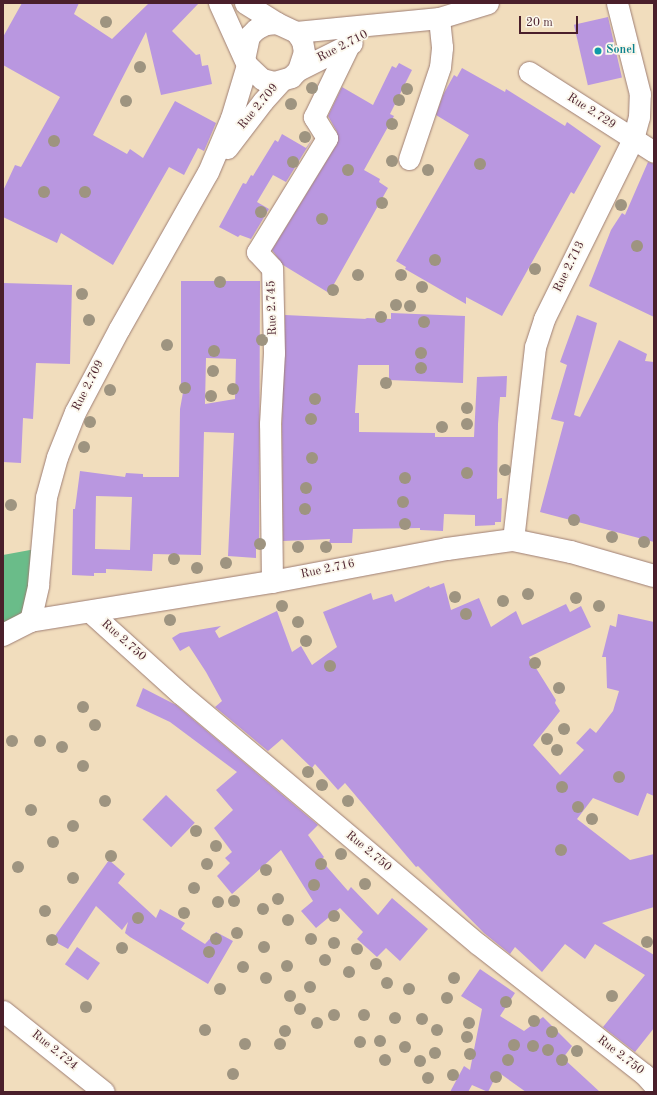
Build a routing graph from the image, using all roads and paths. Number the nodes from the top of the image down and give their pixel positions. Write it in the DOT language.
graph roads {
  1 [pos="219,3"];
  2 [pos="245,3"];
  3 [pos="488,3"];
  4 [pos="617,3"];
  5 [pos="439,18"];
  6 [pos="277,23"];
  7 [pos="388,24"];
  8 [pos="296,32"];
  9 [pos="349,45"];
  10 [pos="246,54"];
  11 [pos="529,72"];
  12 [pos="290,75"];
  13 [pos="633,139"];
  14 [pos="654,152"];
  15 [pos="409,159"];
  16 [pos="208,172"];
  17 [pos="513,540"];
  18 [pos="654,576"];
  19 [pos="272,582"];
  20 [pos="89,611"];
  21 [pos="30,621"];
  22 [pos="3,635"];
  23 [pos="3,1011"];
  24 [pos="654,1085"];
  25 [pos="104,1092"];
  1 -- 10 [label="street"];
  2 -- 6 [label="street"];
  3 -- 5 [label="street, Rue 2.710"];
  4 -- 13 [label="street, Rue 2.713"];
  5 -- 7 [label="street, Rue 2.710"];
  5 -- 15 [label="street"];
  6 -- 8 [label="street"];
  6 -- 10 [label="street"];
  7 -- 8 [label="street, Rue 2.710"];
  7 -- 9 [label="street, Rue 2.710"];
  8 -- 12 [label="street"];
  9 -- 12 [label="street, Rue 2.710"];
  9 -- 19 [label="street, Rue 2.745"];
  10 -- 12 [label="street"];
  10 -- 16 [label="street, Rue 2.709"];
  11 -- 13 [label="street, Rue 2.729"];
  12 -- 16 [label="street, Rue 2.709"];
  13 -- 14 [label="street, Rue 2.729"];
  13 -- 17 [label="street, Rue 2.713"];
  16 -- 21 [label="street, Rue 2.709"];
  17 -- 18 [label="main road, Rue 2.716"];
  17 -- 19 [label="main road, Rue 2.716"];
  19 -- 20 [label="main road, Rue 2.716"];
  20 -- 21 [label="main road, Rue 2.716"];
  20 -- 24 [label="street, Rue 2.750"];
  21 -- 22 [label="main road, Rue 2.716"];
  23 -- 25 [label="street, Rue 2.724"];
}
